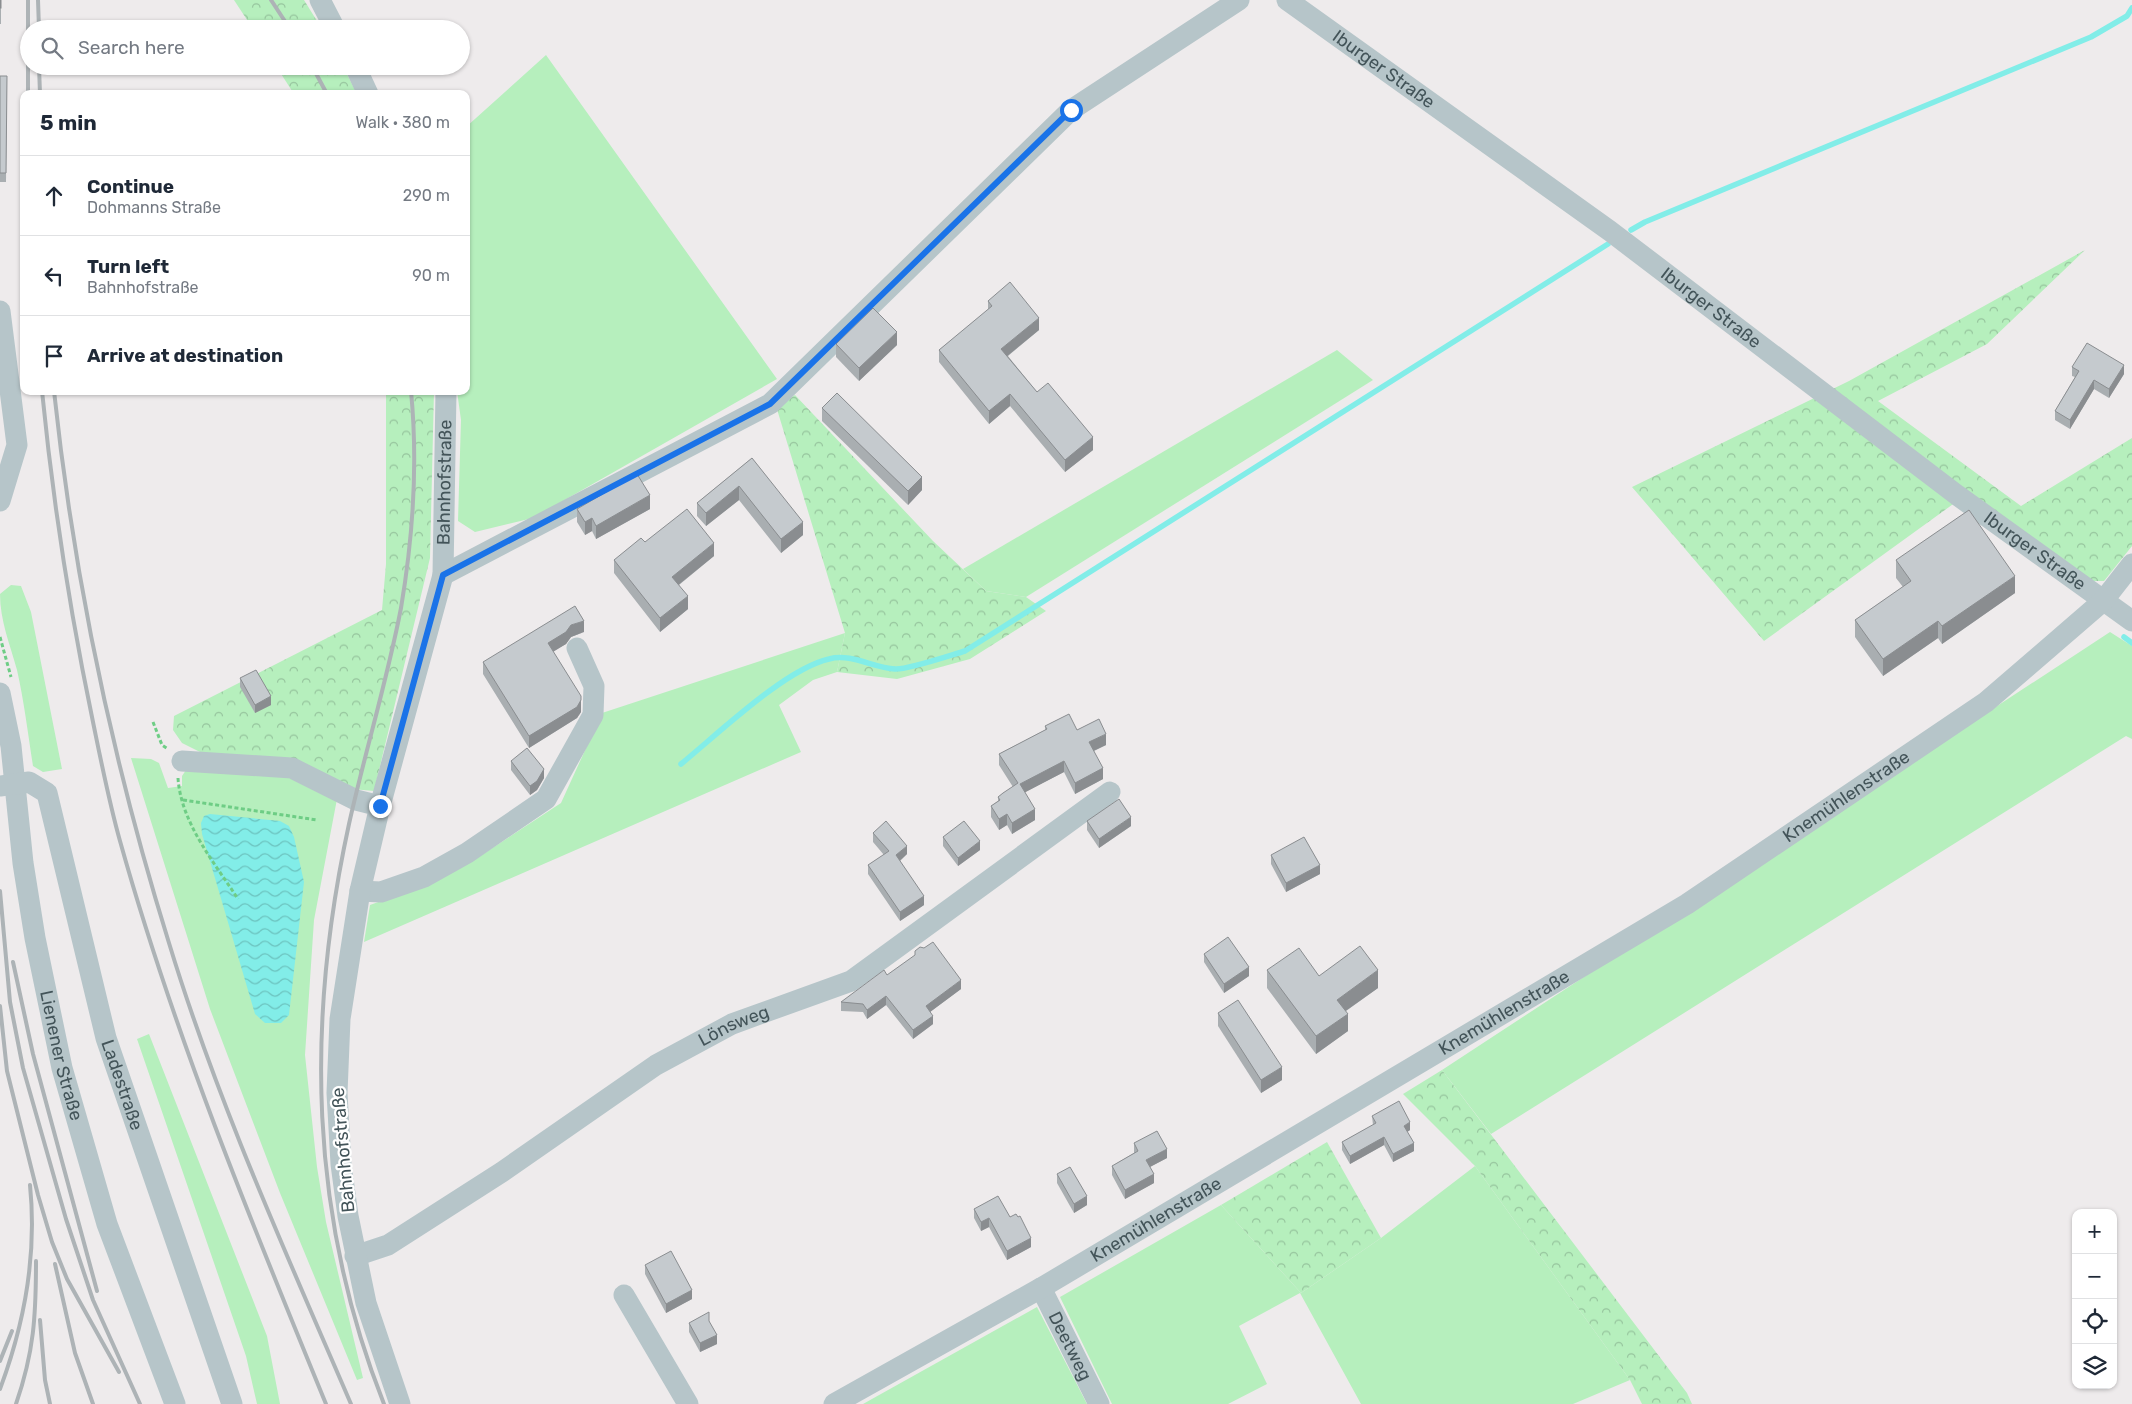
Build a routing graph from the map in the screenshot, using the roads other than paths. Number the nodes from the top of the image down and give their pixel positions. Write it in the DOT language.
graph roads {
  1 [pos="320,0"];
  2 [pos="1239,0"];
  3 [pos="1287,0"];
  4 [pos="330,20"];
  5 [pos="359,75"];
  6 [pos="366,90"];
  7 [pos="0,311"];
  8 [pos="446,395"];
  9 [pos="0,501"];
  10 [pos="2132,564"];
  11 [pos="443,575"];
  12 [pos="2103,601"];
  13 [pos="2132,621"];
  14 [pos="577,648"];
  15 [pos="6,686"];
  16 [pos="182,762"];
  17 [pos="8,785"];
  18 [pos="1110,792"];
  19 [pos="380,806"];
  20 [pos="360,891"];
  21 [pos="355,1256"];
  22 [pos="1041,1288"];
  23 [pos="624,1294"];
  24 [pos="175,1404"];
  25 [pos="232,1404"];
  26 [pos="400,1404"];
  27 [pos="688,1404"];
  28 [pos="834,1404"];
  29 [pos="1099,1404"];
  1 -- 4 [label="street"];
  2 -- 11 [label="street"];
  3 -- 12 [label="street, Iburger Straße"];
  5 -- 6 [label="street"];
  7 -- 9 [label="street"];
  8 -- 11 [label="street, Bahnhofstraße"];
  10 -- 12 [label="street, Knemühlenstraße"];
  11 -- 19 [label="street, Bahnhofstraße"];
  12 -- 13 [label="street, Iburger Straße"];
  12 -- 22 [label="street, Knemühlenstraße"];
  14 -- 20 [label="street"];
  15 -- 17 [label="street, Lienener Straße"];
  16 -- 19 [label="street"];
  17 -- 24 [label="street, Lienener Straße"];
  17 -- 25 [label="street, Ladestraße"];
  18 -- 21 [label="street, Lönsweg"];
  19 -- 20 [label="street, Bahnhofstraße"];
  20 -- 21 [label="street, Bahnhofstraße"];
  21 -- 26 [label="street, Bahnhofstraße"];
  22 -- 28 [label="street, Knemühlenstraße"];
  22 -- 29 [label="street, Deetweg"];
  23 -- 27 [label="street"];
}
